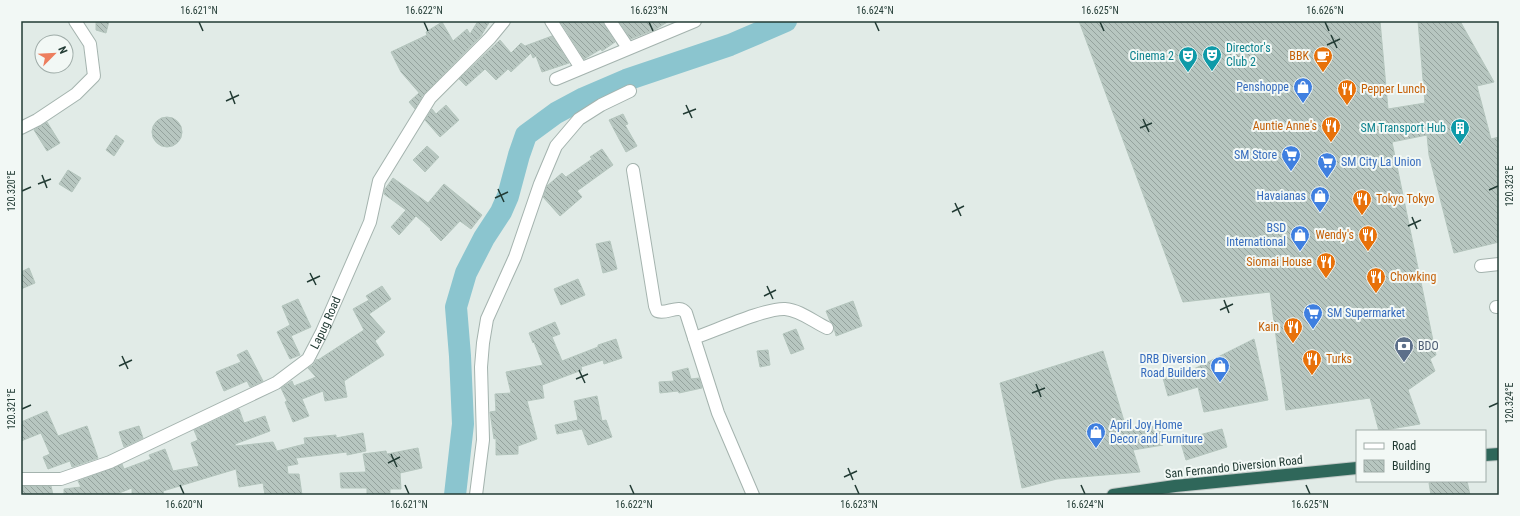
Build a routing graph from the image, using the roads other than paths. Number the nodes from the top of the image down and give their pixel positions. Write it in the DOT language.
graph roads {
  1 [pos="75,21"];
  2 [pos="504,21"];
  3 [pos="551,21"];
  4 [pos="610,21"];
  5 [pos="694,21"];
  6 [pos="672,25"];
  7 [pos="628,48"];
  8 [pos="581,68"];
  9 [pos="556,79"];
  10 [pos="630,91"];
  11 [pos="21,128"];
  12 [pos="633,170"];
  13 [pos="1499,264"];
  14 [pos="1481,266"];
  15 [pos="827,328"];
  16 [pos="694,338"];
  17 [pos="1499,454"];
  18 [pos="1486,455"];
  19 [pos="1356,468"];
  20 [pos="21,479"];
  21 [pos="476,495"];
  22 [pos="754,495"];
  23 [pos="1113,495"];
  1 -- 11 [label="street"];
  2 -- 20 [label="street, Lapug Road"];
  3 -- 8 [label="street"];
  4 -- 7 [label="street"];
  5 -- 6 [label="street"];
  6 -- 7 [label="street"];
  7 -- 8 [label="street"];
  8 -- 9 [label="street"];
  10 -- 21 [label="street"];
  12 -- 16 [label="street"];
  13 -- 14 [label="street"];
  15 -- 16 [label="street"];
  16 -- 22 [label="street"];
  17 -- 18 [label="highway"];
  19 -- 23 [label="highway, San Fernando Diversion Road"];
}
